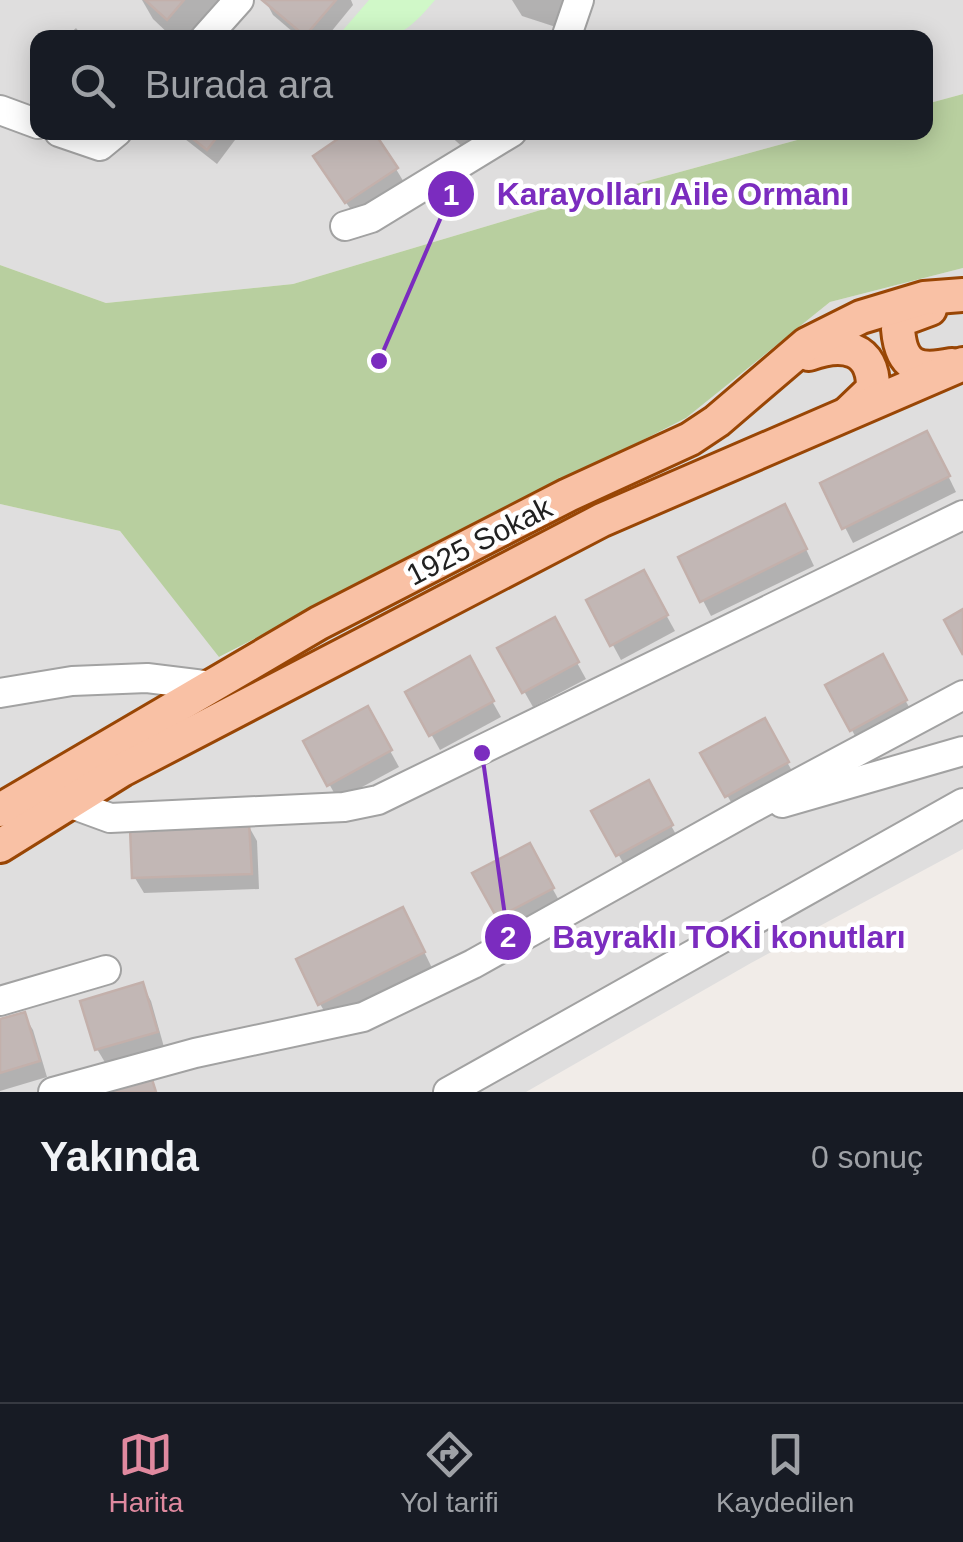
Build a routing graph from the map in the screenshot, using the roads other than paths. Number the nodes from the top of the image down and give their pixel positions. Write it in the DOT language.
graph roads {
  1 [pos="239,0"];
  2 [pos="579,0"];
  3 [pos="212,30"];
  4 [pos="569,30"];
  5 [pos="0,110"];
  6 [pos="30,121"];
  7 [pos="82,140"];
  8 [pos="108,140"];
  9 [pos="499,140"];
  10 [pos="345,226"];
  11 [pos="963,297"];
  12 [pos="963,363"];
  13 [pos="758,386"];
  14 [pos="838,420"];
  15 [pos="963,515"];
  16 [pos="212,686"];
  17 [pos="0,693"];
  18 [pos="963,695"];
  19 [pos="963,751"];
  20 [pos="69,803"];
  21 [pos="963,804"];
  22 [pos="750,809"];
  23 [pos="0,810"];
  24 [pos="0,846"];
  25 [pos="106,970"];
  26 [pos="0,1001"];
  27 [pos="53,1092"];
  28 [pos="448,1092"];
  1 -- 3 [label="street"];
  2 -- 4 [label="street"];
  5 -- 6 [label="street"];
  7 -- 8 [label="street"];
  9 -- 10 [label="street"];
  11 -- 12 [label="main road"];
  11 -- 13 [label="main road, 1925 Sokak"];
  12 -- 14 [label="main road, 1925 Sokak"];
  13 -- 14 [label="main road"];
  13 -- 16 [label="main road, 1925 Sokak"];
  14 -- 20 [label="main road, 1925 Sokak"];
  15 -- 20 [label="street"];
  16 -- 17 [label="street"];
  16 -- 23 [label="main road, 1925 Sokak"];
  18 -- 22 [label="street"];
  19 -- 22 [label="street"];
  20 -- 24 [label="main road, 1925 Sokak"];
  21 -- 28 [label="street"];
  22 -- 27 [label="street"];
  25 -- 26 [label="street"];
}
